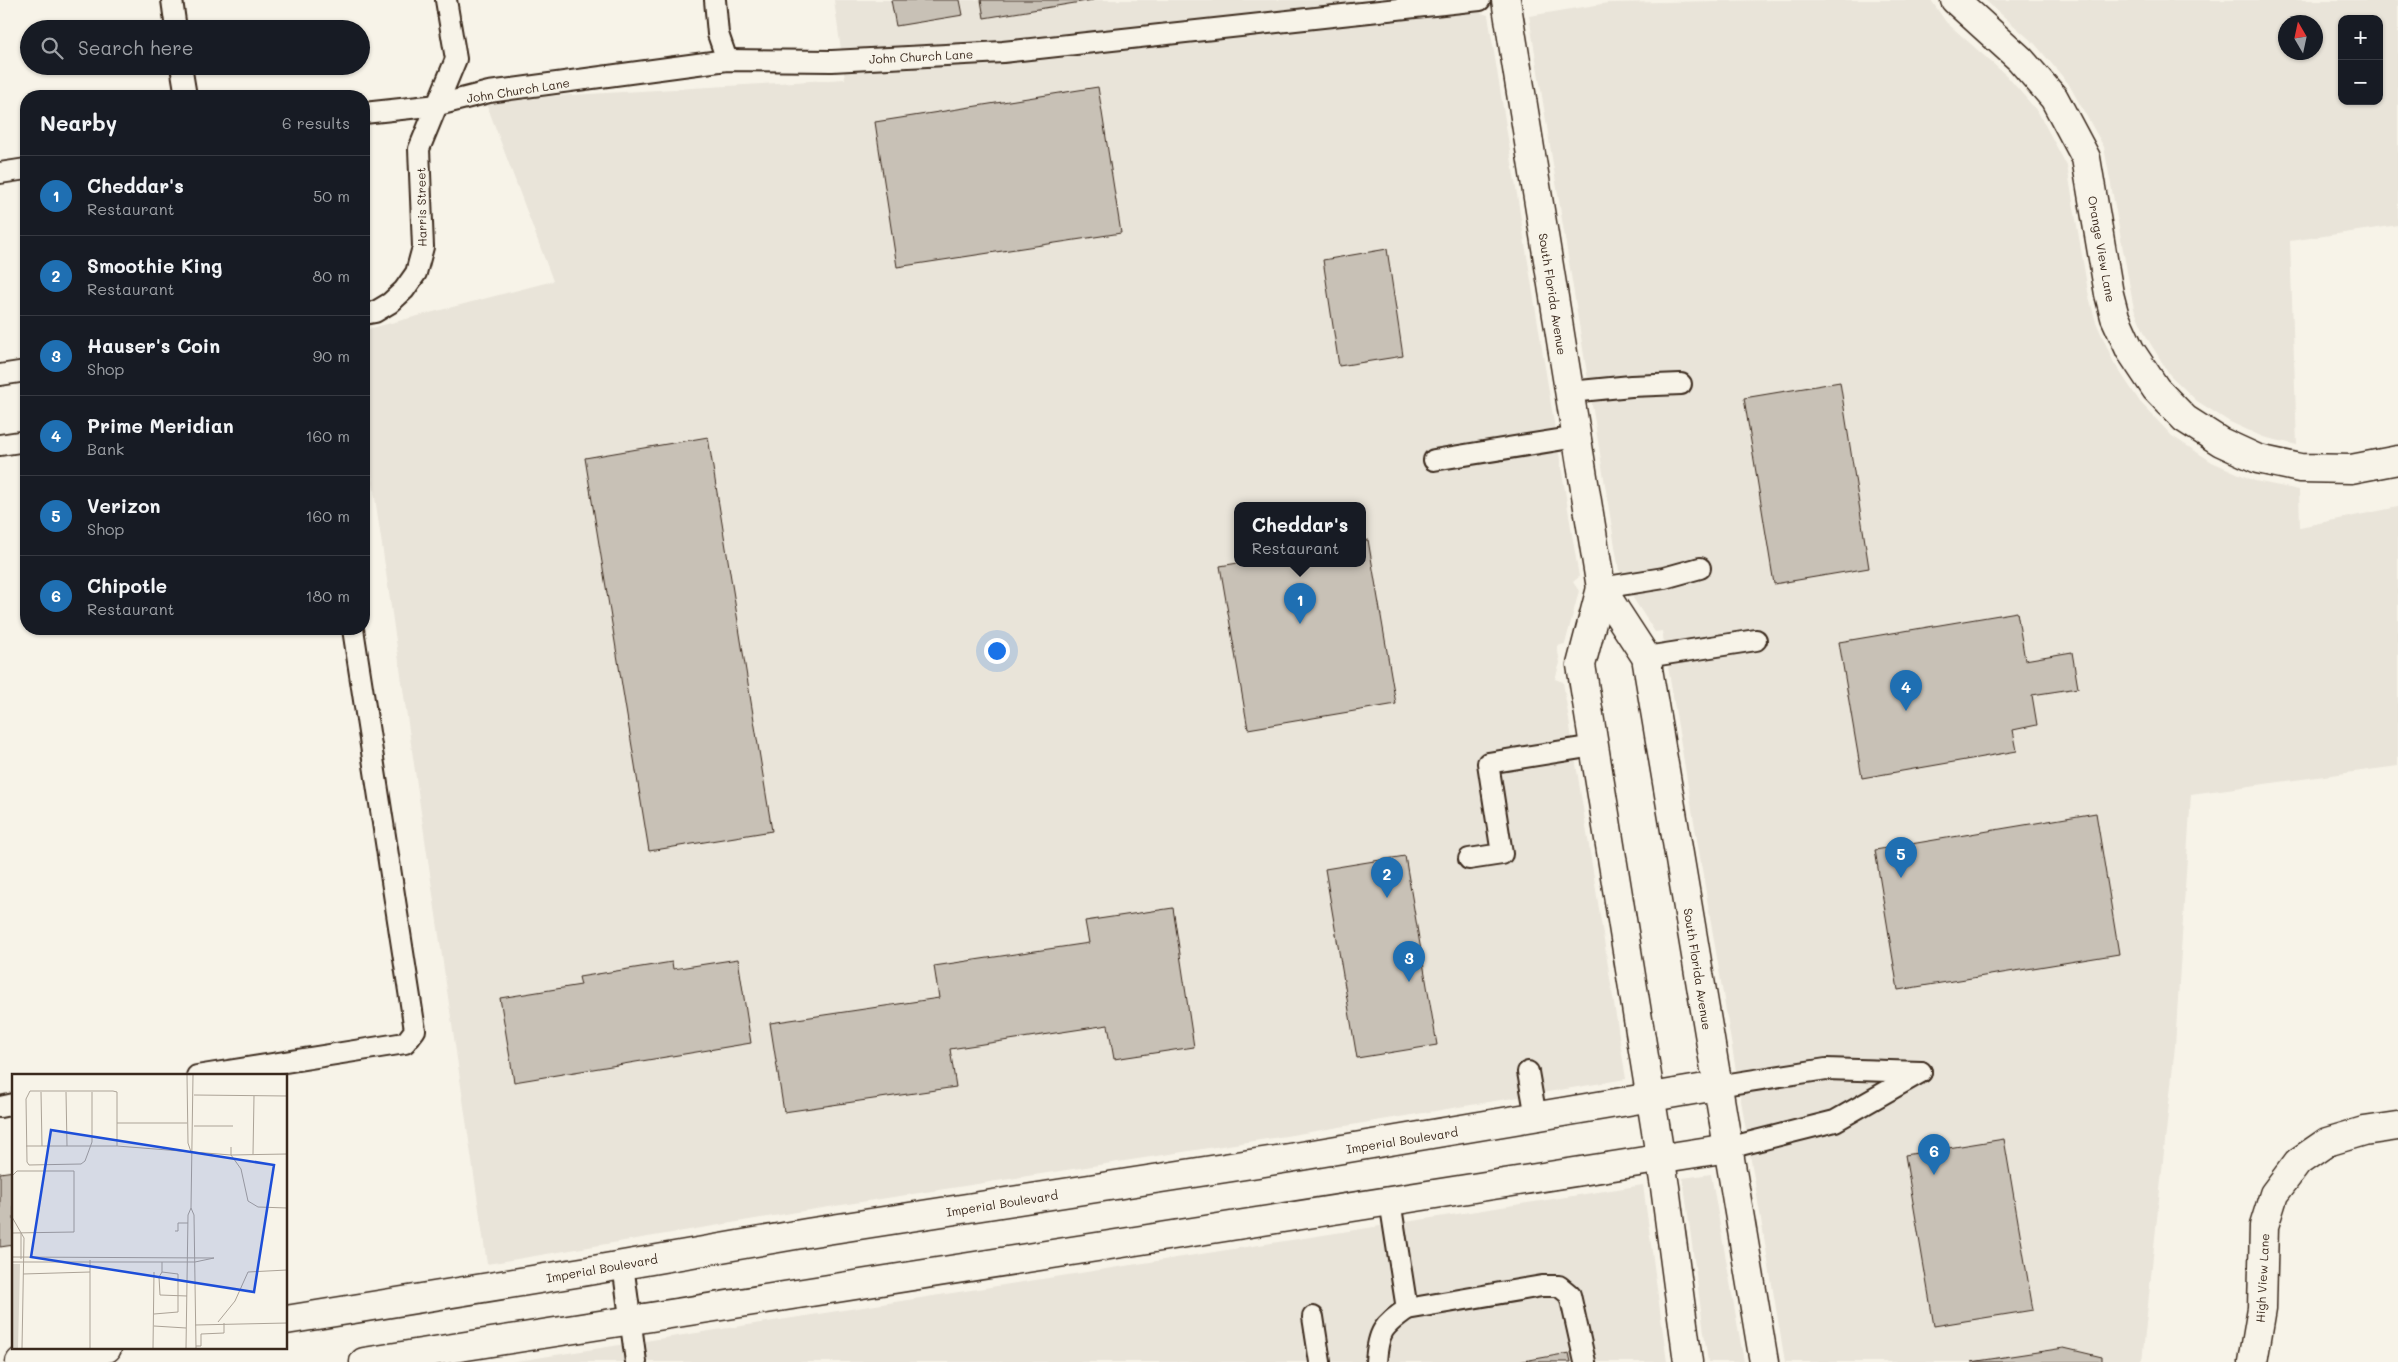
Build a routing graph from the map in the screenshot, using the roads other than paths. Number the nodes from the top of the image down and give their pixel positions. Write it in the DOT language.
graph roads {
  1 [pos="172,0"];
  2 [pos="446,0"];
  3 [pos="715,0"];
  4 [pos="1480,0"];
  5 [pos="1506,0"];
  6 [pos="1955,0"];
  7 [pos="175,20"];
  8 [pos="727,60"];
  9 [pos="183,75"];
  10 [pos="185,90"];
  11 [pos="438,105"];
  12 [pos="370,112"];
  13 [pos="20,170"];
  14 [pos="0,173"];
  15 [pos="370,313"];
  16 [pos="20,372"];
  17 [pos="0,375"];
  18 [pos="1681,384"];
  19 [pos="1570,392"];
  20 [pos="1577,437"];
  21 [pos="20,442"];
  22 [pos="0,445"];
  23 [pos="1434,460"];
  24 [pos="2398,460"];
  25 [pos="1700,568"];
  26 [pos="1601,588"];
  27 [pos="354,635"];
  28 [pos="1756,640"];
  29 [pos="1646,657"];
  30 [pos="1594,746"];
  31 [pos="1469,859"];
  32 [pos="1528,1072"];
  33 [pos="210,1074"];
  34 [pos="1717,1086"];
  35 [pos="1650,1098"];
  36 [pos="1536,1117"];
  37 [pos="2398,1126"];
  38 [pos="1728,1148"];
  39 [pos="1660,1159"];
  40 [pos="1390,1201"];
  41 [pos="623,1265"];
  42 [pos="1407,1308"];
  43 [pos="1313,1317"];
  44 [pos="288,1320"];
  45 [pos="630,1320"];
  46 [pos="95,1350"];
  47 [pos="20,1362"];
  48 [pos="364,1362"];
  49 [pos="636,1362"];
  50 [pos="1320,1362"];
  51 [pos="1376,1362"];
  52 [pos="1585,1362"];
  53 [pos="1688,1362"];
  54 [pos="1764,1362"];
  55 [pos="2253,1362"];
  1 -- 7 [label="lane"];
  2 -- 11 [label="lane, Harris Street"];
  3 -- 8 [label="lane"];
  4 -- 8 [label="lane, John Church Lane"];
  5 -- 19 [label="street, South Florida Avenue"];
  6 -- 24 [label="street, Orange View Lane"];
  8 -- 11 [label="lane, John Church Lane"];
  9 -- 10 [label="lane"];
  11 -- 12 [label="lane, John Church Lane"];
  11 -- 15 [label="lane, Harris Street"];
  13 -- 14 [label="lane"];
  16 -- 17 [label="lane"];
  18 -- 19 [label="lane"];
  19 -- 20 [label="street, South Florida Avenue"];
  20 -- 23 [label="lane"];
  20 -- 26 [label="street, South Florida Avenue"];
  21 -- 22 [label="lane"];
  25 -- 26 [label="lane"];
  26 -- 29 [label="street, South Florida Avenue"];
  26 -- 30 [label="street, South Florida Avenue"];
  27 -- 33 [label="lane"];
  28 -- 29 [label="lane"];
  29 -- 34 [label="street, South Florida Avenue"];
  30 -- 31 [label="lane"];
  30 -- 35 [label="street, South Florida Avenue"];
  32 -- 36 [label="lane"];
  34 -- 35 [label="street, Imperial Boulevard"];
  34 -- 38 [label="street, South Florida Avenue"];
  34 -- 38 [label="lane"];
  35 -- 36 [label="street, Imperial Boulevard"];
  35 -- 39 [label="street, South Florida Avenue"];
  36 -- 41 [label="street, Imperial Boulevard"];
  37 -- 55 [label="street, High View Lane"];
  38 -- 39 [label="street"];
  38 -- 54 [label="street, South Florida Avenue"];
  39 -- 40 [label="street"];
  39 -- 53 [label="street, South Florida Avenue"];
  40 -- 42 [label="lane"];
  40 -- 45 [label="street"];
  41 -- 44 [label="street, Imperial Boulevard"];
  41 -- 45 [label="lane"];
  42 -- 51 [label="lane"];
  42 -- 52 [label="lane"];
  43 -- 50 [label="lane"];
  45 -- 48 [label="street"];
  45 -- 49 [label="lane"];
  46 -- 47 [label="street"];
}
